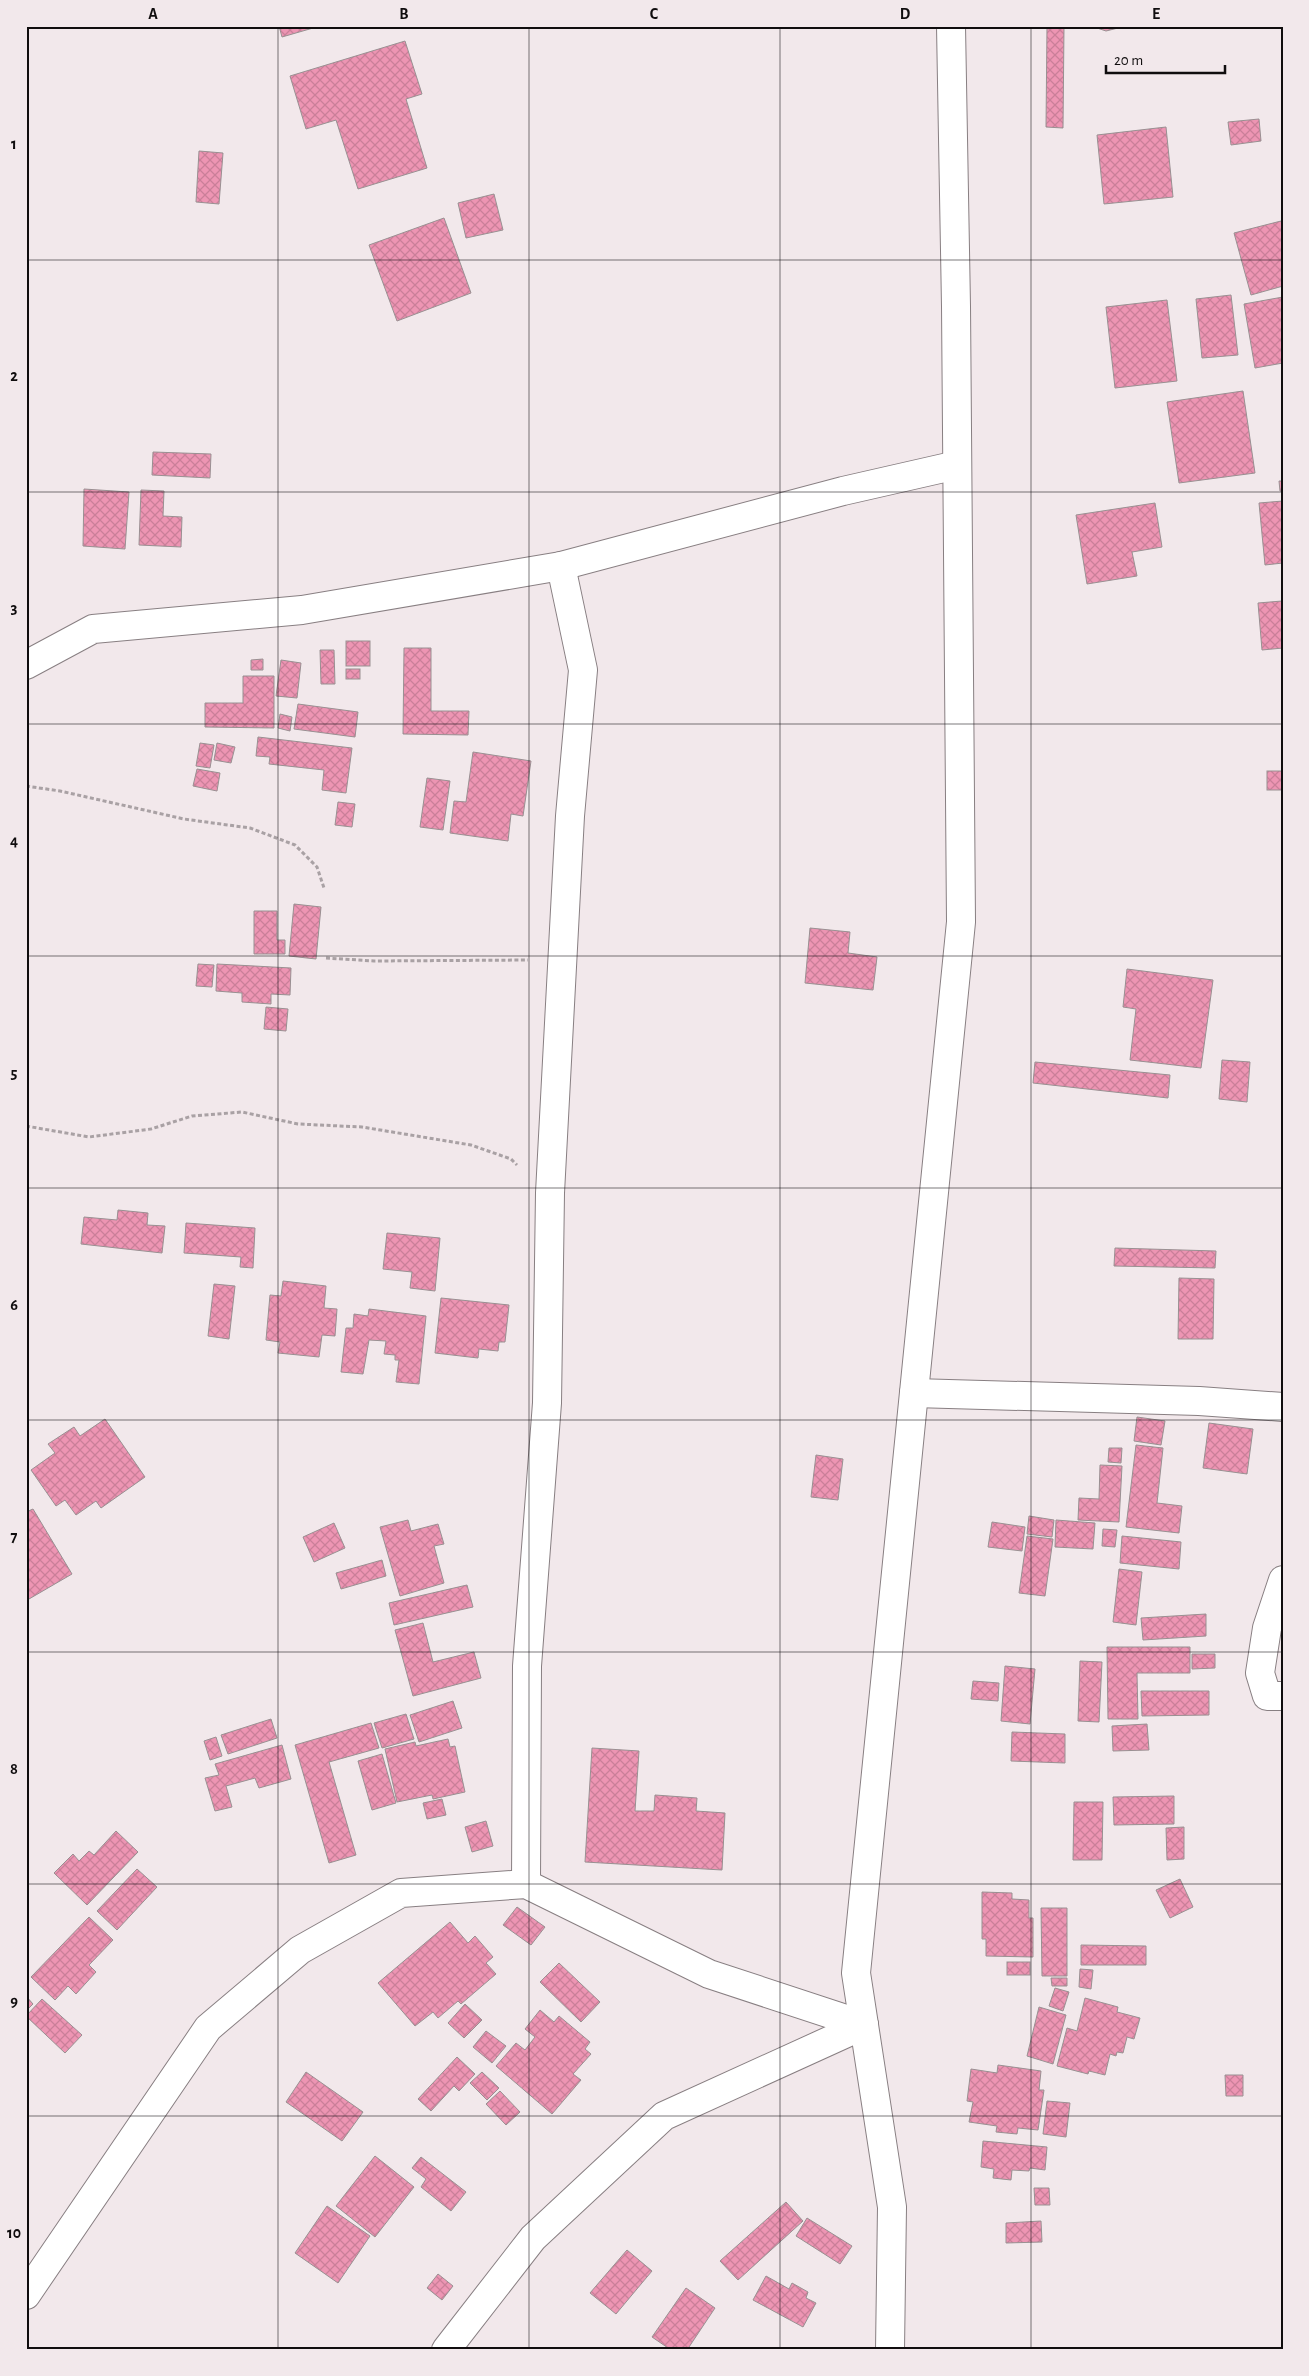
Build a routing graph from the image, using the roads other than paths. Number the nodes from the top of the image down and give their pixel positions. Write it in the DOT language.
graph roads {
  1 [pos="951,26"];
  2 [pos="957,464"];
  3 [pos="561,566"];
  4 [pos="26,665"];
  5 [pos="914,1393"];
  6 [pos="1283,1407"];
  7 [pos="1283,1580"];
  8 [pos="1283,1696"];
  9 [pos="526,1884"];
  10 [pos="864,2025"];
  11 [pos="26,2295"];
  12 [pos="446,2350"];
  13 [pos="890,2350"];
  1 -- 2 [label="street"];
  2 -- 3 [label="street"];
  2 -- 5 [label="street"];
  3 -- 4 [label="street"];
  3 -- 9 [label="street"];
  5 -- 6 [label="street"];
  5 -- 10 [label="street"];
  7 -- 8 [label="street"];
  9 -- 10 [label="street"];
  9 -- 11 [label="street"];
  10 -- 12 [label="street"];
  10 -- 13 [label="street"];
}
